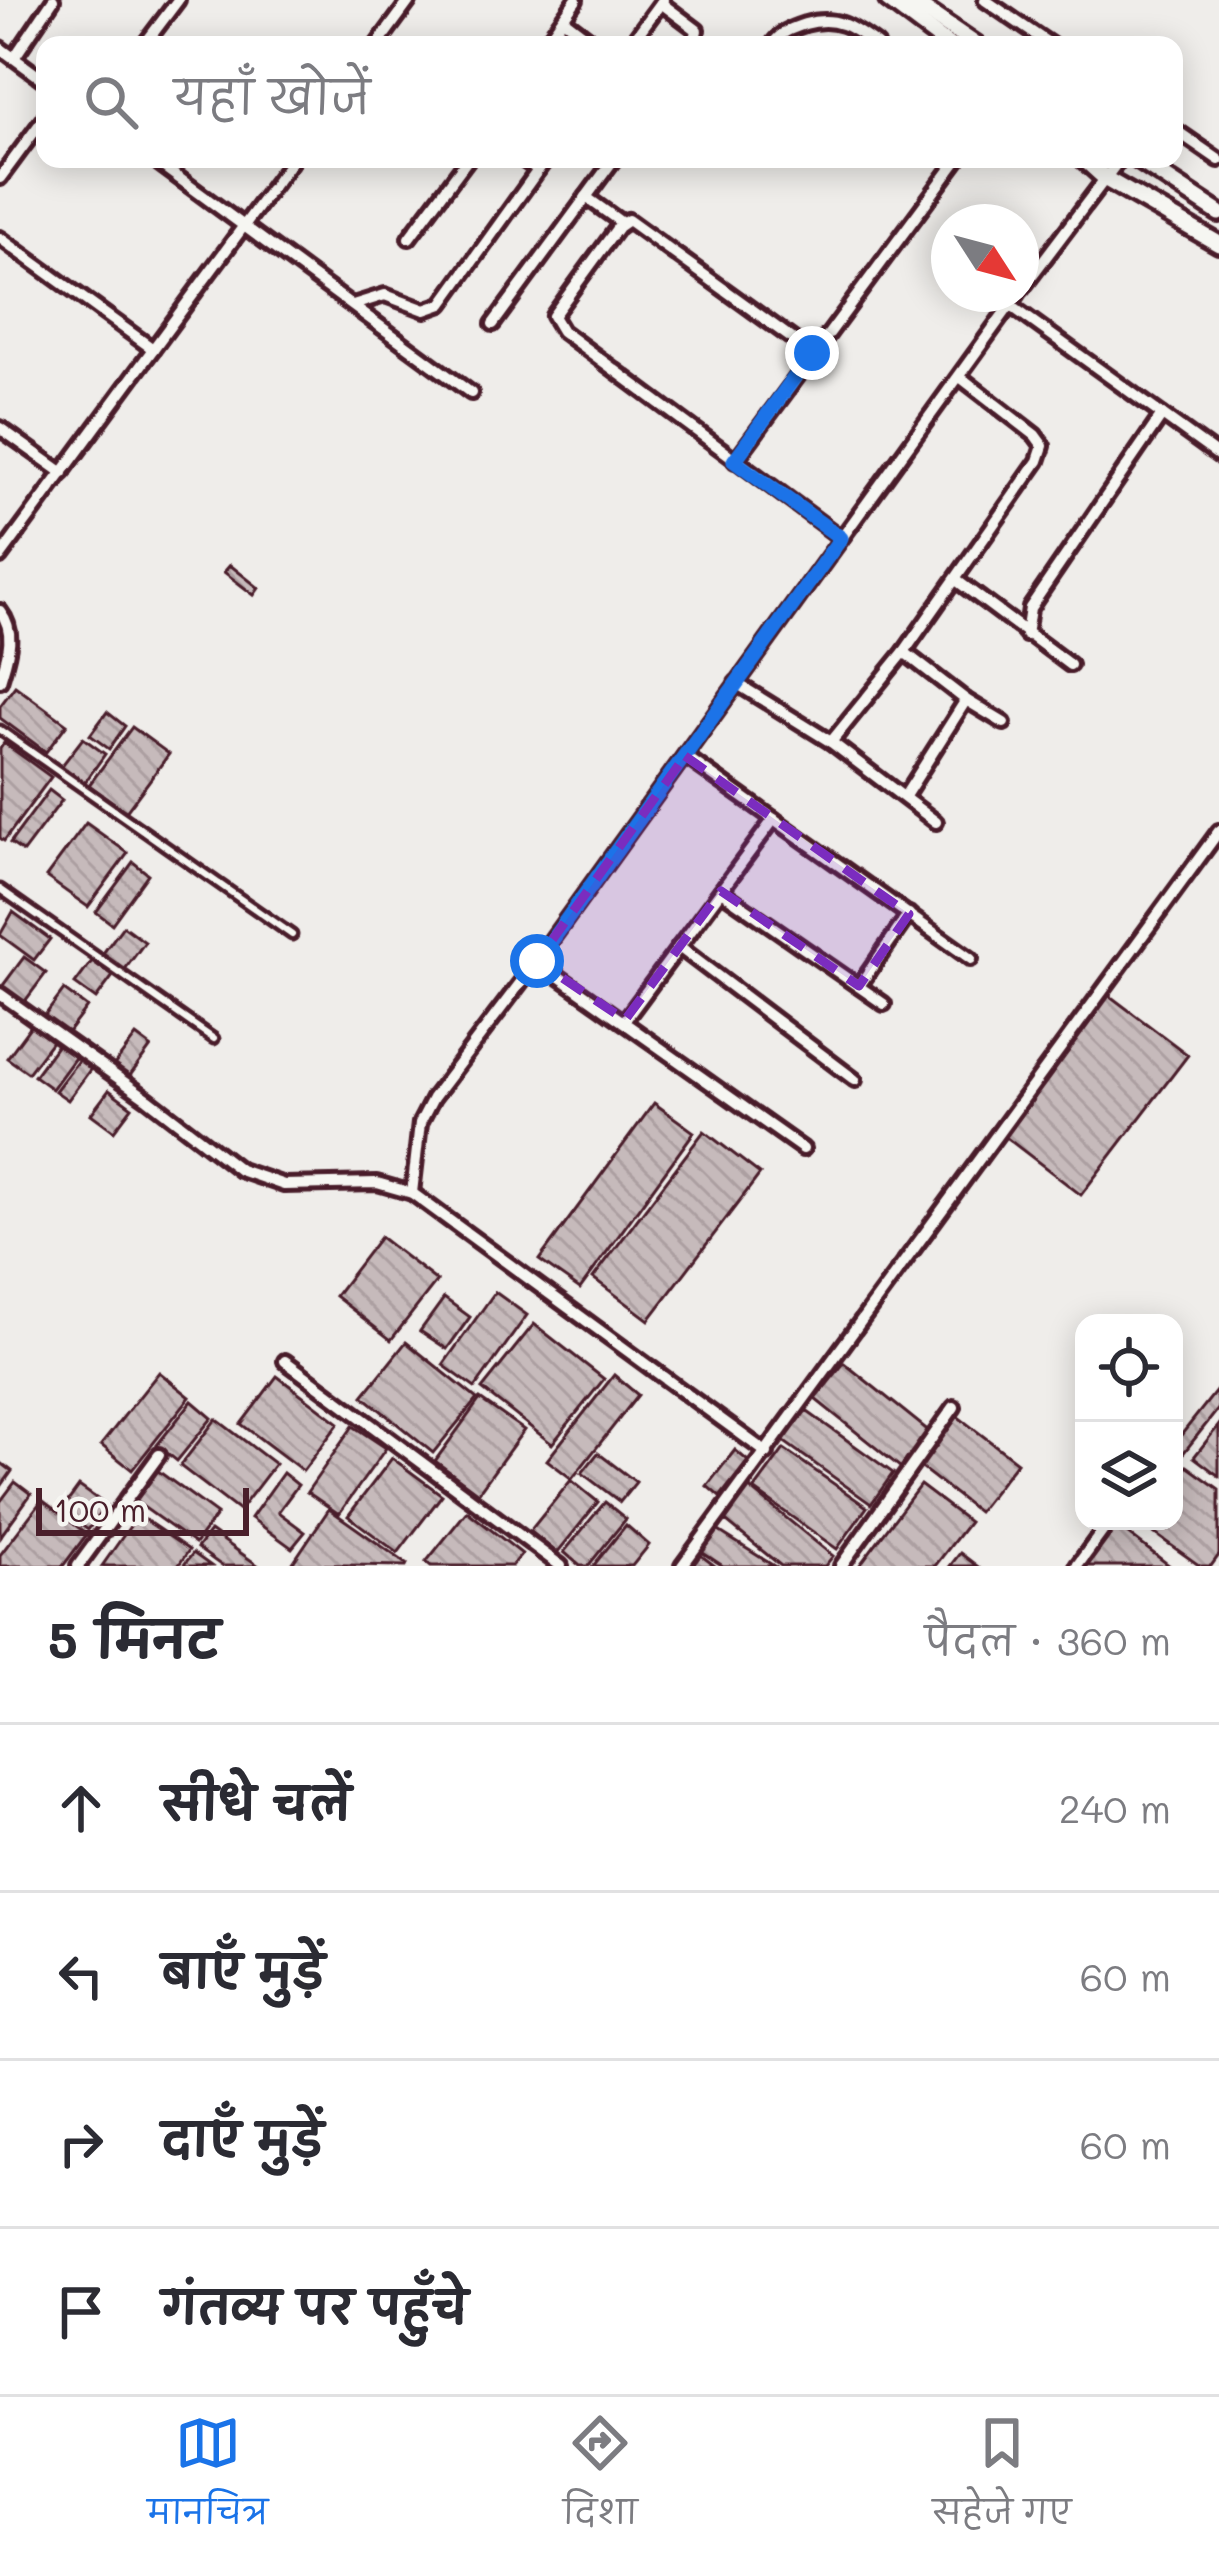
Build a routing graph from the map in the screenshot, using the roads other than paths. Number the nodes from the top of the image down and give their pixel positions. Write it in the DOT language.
graph roads {
  1 [pos="53,0"];
  2 [pos="178,0"];
  3 [pos="410,0"];
  4 [pos="576,0"];
  5 [pos="888,0"];
  6 [pos="910,0"];
  7 [pos="985,0"];
  8 [pos="662,1"];
  9 [pos="562,19"];
  10 [pos="151,36"];
  11 [pos="384,36"];
  12 [pos="550,36"];
  13 [pos="585,36"];
  14 [pos="637,36"];
  15 [pos="696,36"];
  16 [pos="781,36"];
  17 [pos="864,36"];
  18 [pos="936,36"];
  19 [pos="963,36"];
  20 [pos="1038,36"];
  21 [pos="0,48"];
  22 [pos="14,58"];
  23 [pos="36,74"];
  24 [pos="36,129"];
  25 [pos="1183,135"];
  26 [pos="1219,160"];
  27 [pos="165,168"];
  28 [pos="286,168"];
  29 [pos="461,168"];
  30 [pos="535,168"];
  31 [pos="607,168"];
  32 [pos="951,168"];
  33 [pos="1094,168"];
  34 [pos="1114,168"];
  35 [pos="1151,168"];
  36 [pos="538,170"];
  37 [pos="0,178"];
  38 [pos="1106,179"];
  39 [pos="586,197"];
  40 [pos="1219,213"];
  41 [pos="622,223"];
  42 [pos="244,226"];
  43 [pos="0,238"];
  44 [pos="409,238"];
  45 [pos="1219,244"];
  46 [pos="1039,266"];
  47 [pos="353,305"];
  48 [pos="1005,312"];
  49 [pos="1036,312"];
  50 [pos="493,325"];
  51 [pos="153,350"];
  52 [pos="812,353"];
  53 [pos="960,377"];
  54 [pos="471,393"];
  55 [pos="1162,415"];
  56 [pos="0,428"];
  57 [pos="1219,456"];
  58 [pos="734,461"];
  59 [pos="63,473"];
  60 [pos="841,538"];
  61 [pos="0,556"];
  62 [pos="956,580"];
  63 [pos="0,611"];
  64 [pos="1026,635"];
  65 [pos="904,652"];
  66 [pos="1070,665"];
  67 [pos="1,676"];
  68 [pos="736,682"];
  69 [pos="966,700"];
  70 [pos="1004,723"];
  71 [pos="0,730"];
  72 [pos="831,742"];
  73 [pos="685,756"];
  74 [pos="905,796"];
  75 [pos="774,819"];
  76 [pos="936,822"];
  77 [pos="1219,831"];
  78 [pos="0,889"];
  79 [pos="721,891"];
  80 [pos="909,914"];
  81 [pos="292,935"];
  82 [pos="679,947"];
  83 [pos="971,959"];
  84 [pos="537,961"];
  85 [pos="859,986"];
  86 [pos="0,994"];
  87 [pos="884,1004"];
  88 [pos="625,1021"];
  89 [pos="214,1039"];
  90 [pos="855,1080"];
  91 [pos="803,1148"];
  92 [pos="412,1193"];
  93 [pos="285,1360"];
  94 [pos="954,1407"];
  95 [pos="767,1453"];
  96 [pos="159,1455"];
  97 [pos="1103,1530"];
  98 [pos="78,1566"];
  99 [pos="561,1566"];
  100 [pos="682,1566"];
  101 [pos="841,1566"];
  102 [pos="1077,1566"];
  1 -- 22 [label="street"];
  2 -- 10 [label="street"];
  3 -- 11 [label="street"];
  4 -- 9 [label="street"];
  5 -- 18 [label="street"];
  6 -- 19 [label="street"];
  7 -- 20 [label="street"];
  8 -- 14 [label="street"];
  8 -- 15 [label="street"];
  9 -- 12 [label="street"];
  9 -- 13 [label="street"];
  16 -- 17 [label="street"];
  21 -- 22 [label="street"];
  22 -- 23 [label="street"];
  24 -- 37 [label="street"];
  25 -- 26 [label="street"];
  27 -- 42 [label="street"];
  28 -- 42 [label="street"];
  29 -- 44 [label="street"];
  30 -- 36 [label="street"];
  31 -- 39 [label="street"];
  32 -- 52 [label="street"];
  33 -- 38 [label="street"];
  34 -- 38 [label="street"];
  35 -- 40 [label="street"];
  36 -- 47 [label="street"];
  38 -- 45 [label="street"];
  38 -- 46 [label="street"];
  39 -- 41 [label="street"];
  39 -- 50 [label="street"];
  41 -- 52 [label="street"];
  41 -- 58 [label="street"];
  42 -- 47 [label="street"];
  42 -- 51 [label="street"];
  43 -- 51 [label="street"];
  47 -- 54 [label="street"];
  48 -- 53 [label="street"];
  49 -- 55 [label="street"];
  51 -- 59 [label="street"];
  52 -- 58 [label="street"];
  53 -- 60 [label="street"];
  53 -- 62 [label="street"];
  55 -- 57 [label="street"];
  55 -- 64 [label="street"];
  56 -- 59 [label="street"];
  58 -- 60 [label="street"];
  59 -- 61 [label="street"];
  60 -- 68 [label="street"];
  62 -- 64 [label="street"];
  62 -- 65 [label="street"];
  63 -- 67 [label="street"];
  64 -- 66 [label="street"];
  65 -- 69 [label="street"];
  65 -- 72 [label="street"];
  68 -- 72 [label="street"];
  68 -- 73 [label="street"];
  69 -- 70 [label="street"];
  69 -- 74 [label="street"];
  71 -- 81 [label="lane"];
  72 -- 74 [label="street"];
  73 -- 75 [label="street"];
  73 -- 84 [label="street"];
  74 -- 76 [label="street"];
  75 -- 79 [label="street"];
  75 -- 80 [label="street"];
  77 -- 95 [label="street"];
  78 -- 89 [label="lane"];
  79 -- 82 [label="street"];
  79 -- 85 [label="street"];
  80 -- 83 [label="street"];
  80 -- 85 [label="street"];
  82 -- 88 [label="street"];
  82 -- 90 [label="street"];
  84 -- 88 [label="street"];
  84 -- 92 [label="street"];
  85 -- 87 [label="street"];
  86 -- 92 [label="street"];
  88 -- 91 [label="street"];
  92 -- 95 [label="street"];
  93 -- 99 [label="street"];
  94 -- 101 [label="street"];
  95 -- 100 [label="street"];
  96 -- 98 [label="street"];
  97 -- 102 [label="street"];
}
